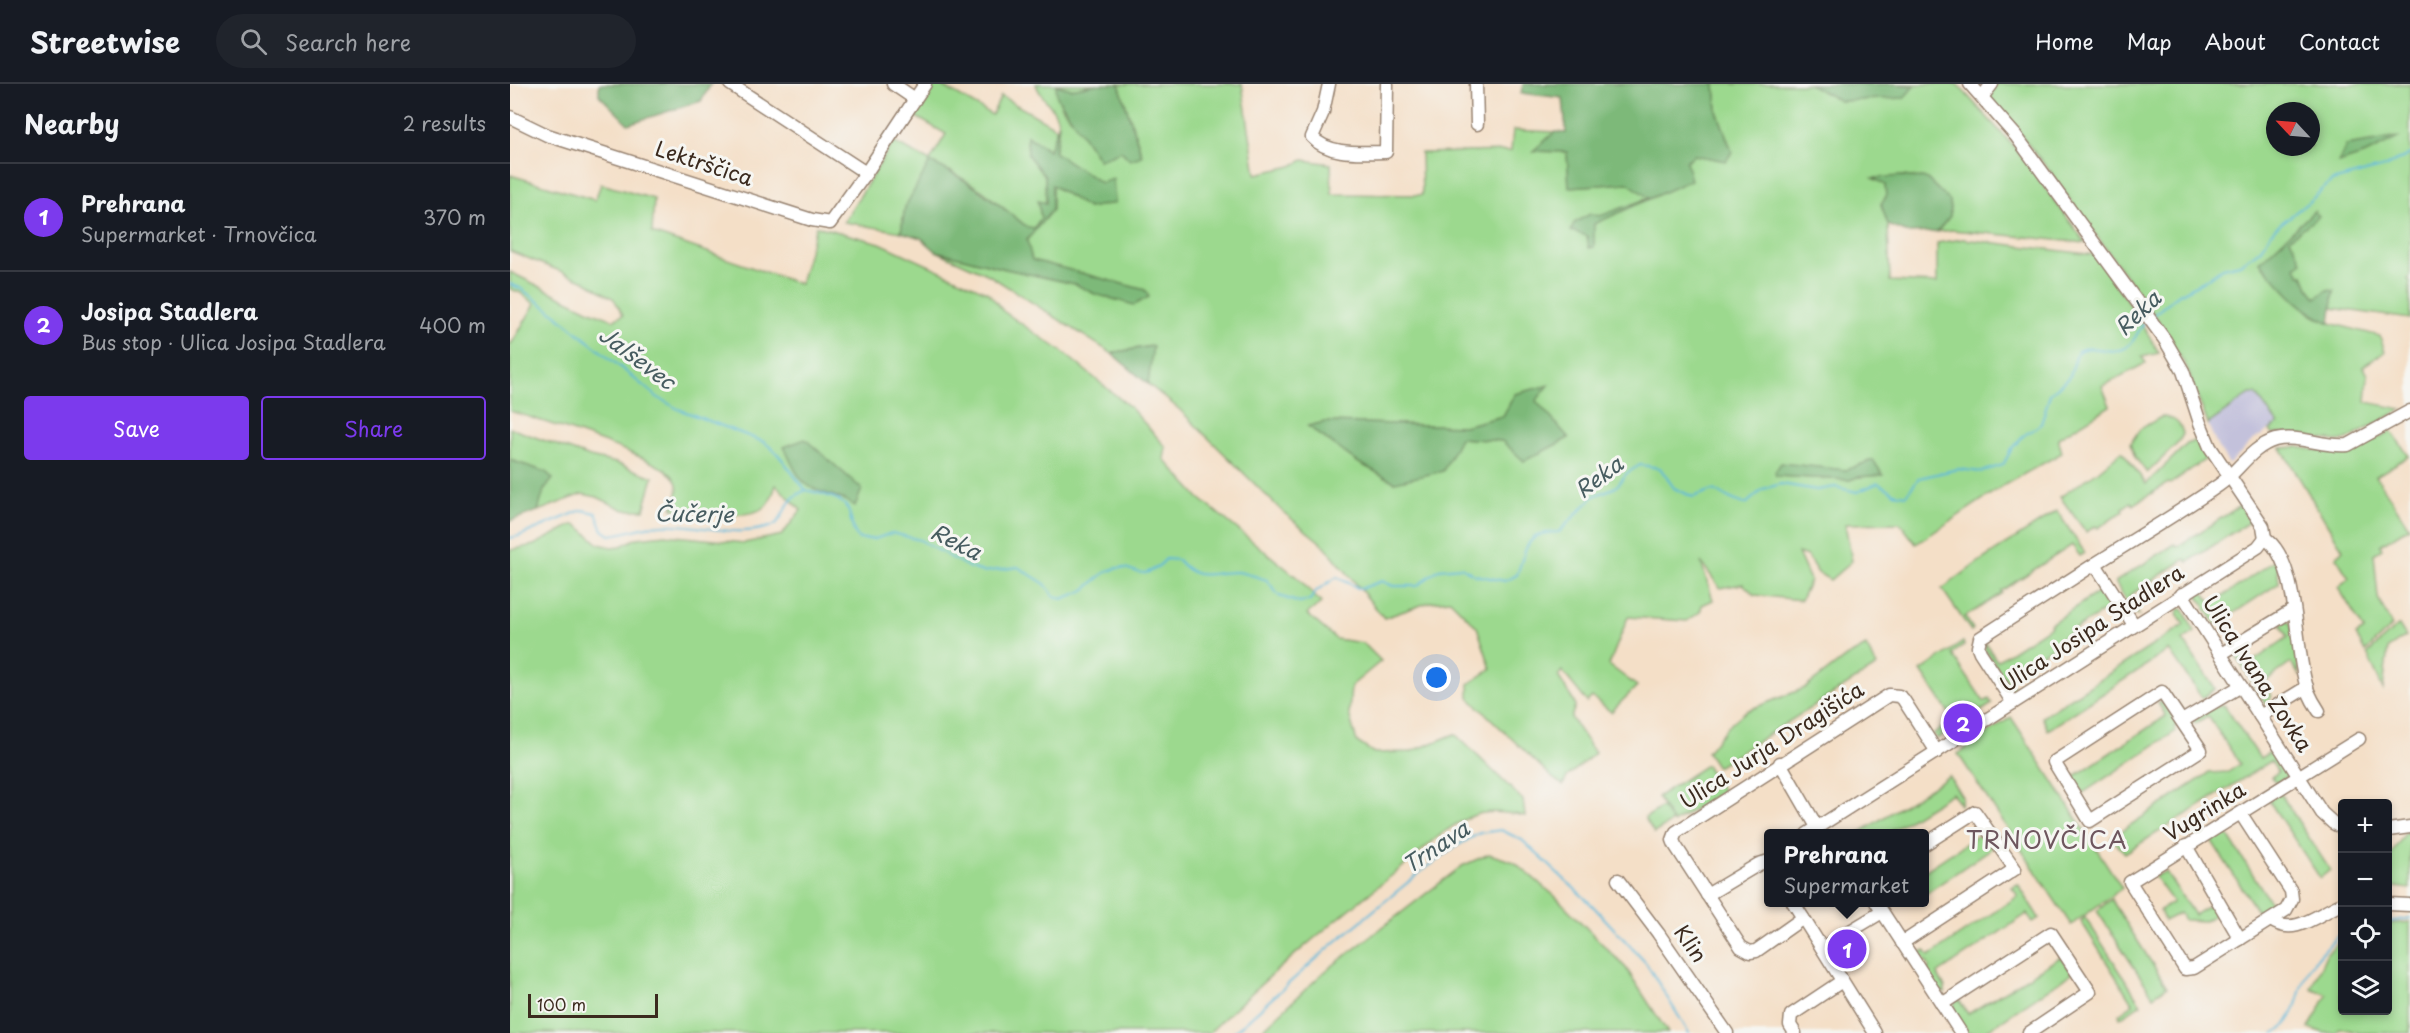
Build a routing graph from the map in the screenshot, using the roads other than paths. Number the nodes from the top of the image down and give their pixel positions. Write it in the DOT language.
graph roads {
  1 [pos="730,84"];
  2 [pos="893,84"];
  3 [pos="925,84"];
  4 [pos="1329,84"];
  5 [pos="1387,84"];
  6 [pos="1476,84"];
  7 [pos="1970,84"];
  8 [pos="1992,84"];
  9 [pos="1982,97"];
  10 [pos="915,99"];
  11 [pos="510,117"];
  12 [pos="1477,124"];
  13 [pos="867,173"];
  14 [pos="2410,411"];
  15 [pos="2230,476"];
  16 [pos="2265,538"];
  17 [pos="2095,564"];
  18 [pos="2182,594"];
  19 [pos="2293,610"];
  20 [pos="2134,626"];
  21 [pos="2221,654"];
  22 [pos="2241,686"];
  23 [pos="2307,687"];
  24 [pos="2013,703"];
  25 [pos="2319,711"];
  26 [pos="2260,716"];
  27 [pos="2182,721"];
  28 [pos="2359,739"];
  29 [pos="1936,752"];
  30 [pos="1780,764"];
  31 [pos="2299,776"];
  32 [pos="2241,813"];
  33 [pos="2338,825"];
  34 [pos="2410,827"];
  35 [pos="1812,829"];
  36 [pos="1814,829"];
  37 [pos="2392,829"];
  38 [pos="1929,841"];
  39 [pos="2186,846"];
  40 [pos="1764,862"];
  41 [pos="1618,879"];
  42 [pos="1707,895"];
  43 [pos="2392,903"];
  44 [pos="2410,905"];
  45 [pos="2338,906"];
  46 [pos="1796,907"];
  47 [pos="1879,907"];
  48 [pos="1803,918"];
  49 [pos="2271,920"];
  50 [pos="2240,939"];
  51 [pos="1902,943"];
  52 [pos="1822,948"];
  53 [pos="1842,981"];
  54 [pos="1942,1004"];
  55 [pos="1959,1032"];
  56 [pos="1727,1033"];
  57 [pos="1795,1033"];
  58 [pos="1875,1033"];
  59 [pos="2029,1033"];
  1 -- 13 [label="street"];
  2 -- 10 [label="street"];
  3 -- 10 [label="street, Lektrščica"];
  4 -- 5 [label="street"];
  6 -- 12 [label="street"];
  7 -- 9 [label="street"];
  8 -- 9 [label="street"];
  9 -- 15 [label="street"];
  10 -- 13 [label="street, Lektrščica"];
  11 -- 13 [label="street, Lektrščica"];
  14 -- 15 [label="street"];
  15 -- 16 [label="street"];
  15 -- 17 [label="street"];
  16 -- 18 [label="street, Ulica Josipa Stadlera"];
  16 -- 19 [label="street"];
  17 -- 20 [label="street"];
  17 -- 24 [label="street"];
  18 -- 20 [label="street, Ulica Josipa Stadlera"];
  18 -- 21 [label="street, Ulica Ivana Zovka"];
  19 -- 21 [label="street"];
  19 -- 23 [label="street"];
  20 -- 24 [label="street, Ulica Josipa Stadlera"];
  21 -- 22 [label="street, Ulica Ivana Zovka"];
  22 -- 26 [label="street, Ulica Ivana Zovka"];
  22 -- 27 [label="street"];
  23 -- 25 [label="street"];
  23 -- 26 [label="street"];
  24 -- 29 [label="street, Ulica Josipa Stadlera"];
  26 -- 31 [label="street, Ulica Ivana Zovka"];
  27 -- 27 [label="street"];
  28 -- 31 [label="street, Ulica Ivana Zovka"];
  29 -- 30 [label="street, Ulica Jurja Dragišića"];
  29 -- 36 [label="street, Ulica Josipa Stadlera"];
  30 -- 35 [label="street, Ulica Josipa Stadlera"];
  30 -- 42 [label="street, Ulica Jurja Dragišića"];
  31 -- 32 [label="street, Vugrinka"];
  31 -- 33 [label="street, Ulica Ivana Zovka"];
  32 -- 39 [label="street, Vugrinka"];
  32 -- 49 [label="street"];
  34 -- 37 [label="street"];
  38 -- 51 [label="street"];
  39 -- 50 [label="street"];
  39 -- 50 [label="street, Vugrinka"];
  40 -- 42 [label="street"];
  41 -- 56 [label="street, Klin"];
  42 -- 48 [label="street"];
  43 -- 44 [label="street"];
  45 -- 49 [label="street"];
  46 -- 48 [label="street"];
  47 -- 51 [label="street"];
  47 -- 52 [label="street"];
  48 -- 52 [label="street"];
  49 -- 50 [label="street"];
  51 -- 54 [label="street"];
  52 -- 53 [label="street"];
  53 -- 57 [label="street"];
  53 -- 58 [label="street"];
  54 -- 55 [label="street"];
  54 -- 59 [label="street"];
}
